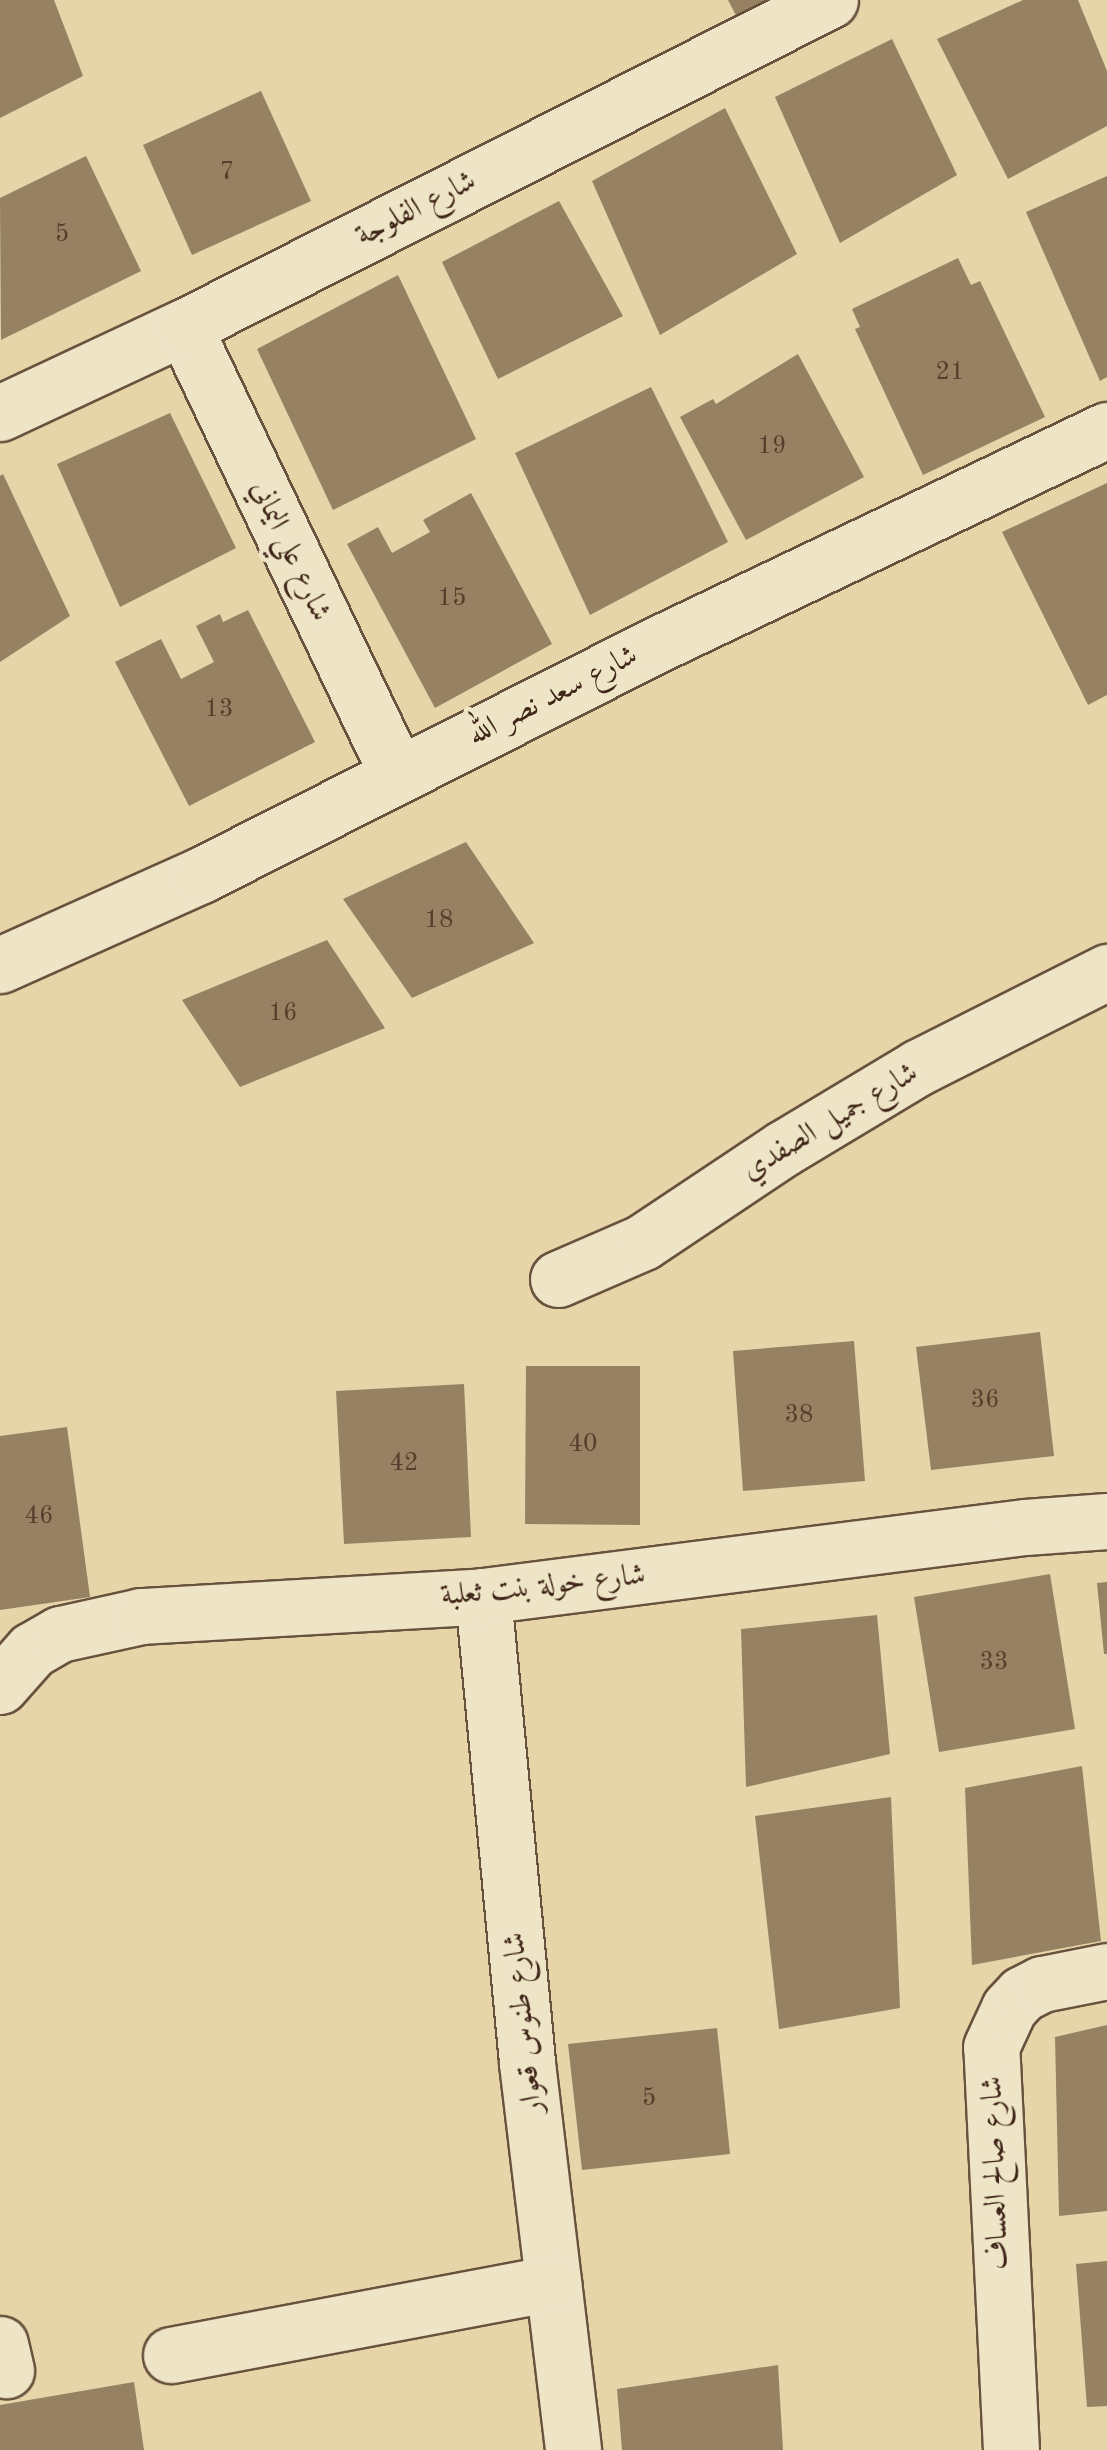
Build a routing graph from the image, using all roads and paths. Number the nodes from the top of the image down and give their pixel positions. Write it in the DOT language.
graph roads {
  1 [pos="830,0"];
  2 [pos="184,327"];
  3 [pos="0,413"];
  4 [pos="1107,430"];
  5 [pos="397,774"];
  6 [pos="0,965"];
  7 [pos="1107,972"];
  8 [pos="558,1279"];
  9 [pos="1107,1521"];
  10 [pos="484,1596"];
  11 [pos="0,1686"];
  12 [pos="1107,1971"];
  13 [pos="554,2283"];
  14 [pos="170,2355"];
  15 [pos="573,2450"];
  16 [pos="1011,2450"];
  1 -- 2 [label="street, شارع الفلوجة"];
  2 -- 3 [label="street, شارع الفلوجة"];
  2 -- 5 [label="street, شارع علي اليماني"];
  4 -- 5 [label="street, شارع سعد نصر الله"];
  5 -- 6 [label="street, شارع سعد نصر الله"];
  7 -- 8 [label="street, شارع جميل الصفدي"];
  9 -- 10 [label="street, شارع خولة بنت ثعلبة"];
  10 -- 11 [label="street, شارع خولة بنت ثعلبة"];
  10 -- 13 [label="street, شارع طنوس قعوار"];
  12 -- 16 [label="street, شارع صالح العساف"];
  13 -- 14 [label="street"];
  13 -- 15 [label="street, شارع طنوس قعوار"];
}
